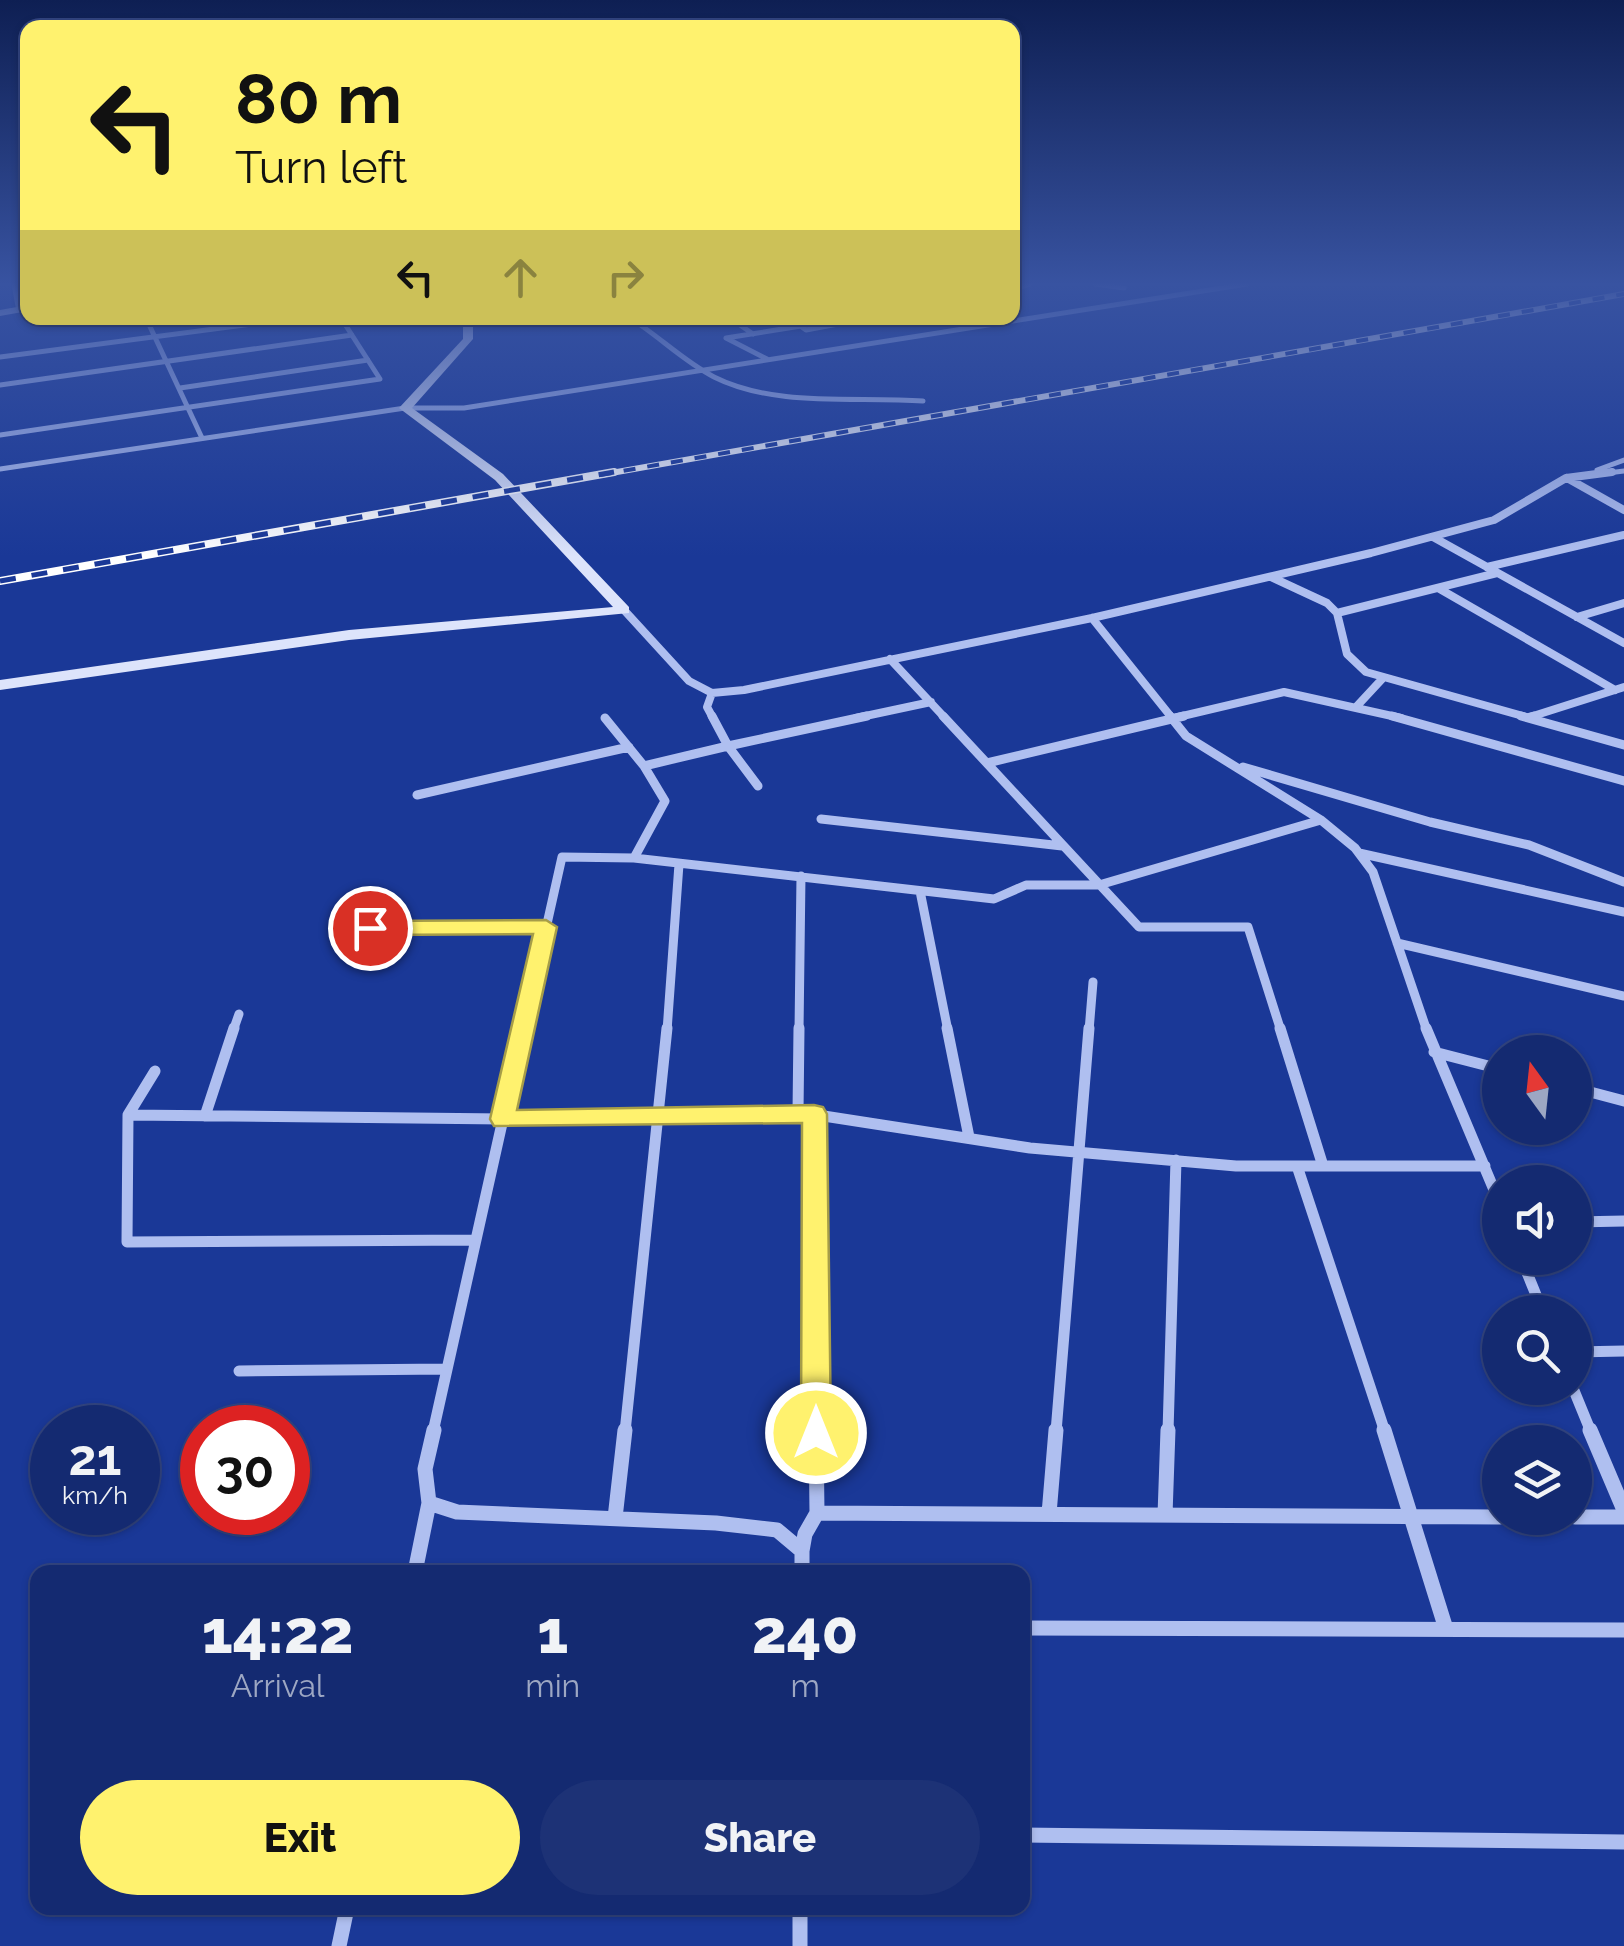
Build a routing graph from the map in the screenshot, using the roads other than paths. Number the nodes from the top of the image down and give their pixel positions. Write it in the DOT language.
graph roads {
  1 [pos="64,375"];
  2 [pos="174,375"];
  3 [pos="269,375"];
  4 [pos="378,375"];
  5 [pos="436,375"];
  6 [pos="672,375"];
  7 [pos="714,375"];
  8 [pos="0,384"];
  9 [pos="180,388"];
  10 [pos="923,401"];
  11 [pos="188,406"];
  12 [pos="405,408"];
  13 [pos="0,435"];
  14 [pos="202,438"];
  15 [pos="1624,460"];
  16 [pos="0,469"];
  17 [pos="1624,471"];
  18 [pos="1583,475"];
  19 [pos="1566,478"];
  20 [pos="1624,510"];
  21 [pos="1624,535"];
  22 [pos="1432,537"];
  23 [pos="1487,567"];
  24 [pos="1497,573"];
  25 [pos="1270,576"];
  26 [pos="1438,588"];
  27 [pos="1624,604"];
  28 [pos="624,610"];
  29 [pos="1336,613"];
  30 [pos="1576,617"];
  31 [pos="1092,618"];
  32 [pos="1624,643"];
  33 [pos="890,659"];
  34 [pos="1384,678"];
  35 [pos="0,685"];
  36 [pos="1620,688"];
  37 [pos="712,693"];
  38 [pos="931,702"];
  39 [pos="1357,706"];
  40 [pos="606,718"];
  41 [pos="1172,718"];
  42 [pos="1528,718"];
  43 [pos="1623,744"];
  44 [pos="728,746"];
  45 [pos="629,747"];
  46 [pos="986,762"];
  47 [pos="1230,763"];
  48 [pos="644,766"];
  49 [pos="1624,781"];
  50 [pos="758,786"];
  51 [pos="417,794"];
  52 [pos="822,819"];
  53 [pos="1321,820"];
  54 [pos="1063,846"];
  55 [pos="1358,853"];
  56 [pos="634,858"];
  57 [pos="679,864"];
  58 [pos="800,876"];
  59 [pos="1624,882"];
  60 [pos="1099,885"];
  61 [pos="920,890"];
  62 [pos="1624,912"];
  63 [pos="546,927"];
  64 [pos="335,928"];
  65 [pos="1397,943"];
  66 [pos="1092,982"];
  67 [pos="1624,996"];
  68 [pos="239,1014"];
  69 [pos="1434,1052"];
  70 [pos="1482,1064"];
  71 [pos="155,1071"];
  72 [pos="1592,1093"];
  73 [pos="1624,1101"];
  74 [pos="798,1112"];
  75 [pos="814,1114"];
  76 [pos="128,1115"];
  77 [pos="661,1115"];
  78 [pos="205,1116"];
  79 [pos="503,1119"];
  80 [pos="969,1137"];
  81 [pos="1079,1152"];
  82 [pos="1176,1160"];
  83 [pos="1485,1165"];
  84 [pos="1297,1166"];
  85 [pos="1323,1166"];
  86 [pos="1482,1166"];
  87 [pos="1624,1221"];
  88 [pos="1592,1222"];
  89 [pos="476,1240"];
  90 [pos="1624,1351"];
  91 [pos="1592,1352"];
  92 [pos="447,1369"];
  93 [pos="239,1371"];
  94 [pos="1580,1405"];
  95 [pos="429,1504"];
  96 [pos="1623,1508"];
  97 [pos="817,1513"];
  98 [pos="1049,1514"];
  99 [pos="1592,1514"];
  100 [pos="1165,1515"];
  101 [pos="1414,1517"];
  102 [pos="1482,1517"];
  103 [pos="616,1518"];
  104 [pos="802,1551"];
  105 [pos="416,1565"];
  106 [pos="802,1565"];
  107 [pos="1030,1628"];
  108 [pos="1446,1630"];
  109 [pos="1624,1630"];
  110 [pos="1030,1835"];
  111 [pos="1624,1842"];
  112 [pos="346,1915"];
  113 [pos="800,1915"];
  114 [pos="339,1946"];
  115 [pos="800,1946"];
  1 -- 8 [label="street"];
  2 -- 9 [label="street"];
  3 -- 9 [label="street"];
  4 -- 11 [label="street"];
  5 -- 12 [label="street"];
  6 -- 12 [label="street"];
  7 -- 10 [label="street"];
  9 -- 11 [label="street"];
  11 -- 13 [label="street"];
  11 -- 14 [label="street"];
  12 -- 14 [label="street"];
  12 -- 28 [label="street"];
  14 -- 16 [label="street"];
  15 -- 18 [label="street"];
  17 -- 18 [label="street"];
  18 -- 19 [label="street"];
  19 -- 20 [label="street"];
  19 -- 22 [label="street"];
  21 -- 23 [label="street"];
  22 -- 23 [label="street"];
  22 -- 25 [label="street"];
  23 -- 24 [label="street"];
  24 -- 26 [label="street"];
  24 -- 30 [label="street"];
  25 -- 29 [label="street"];
  25 -- 31 [label="street"];
  26 -- 29 [label="street"];
  26 -- 36 [label="street"];
  27 -- 30 [label="street"];
  28 -- 35 [label="street"];
  28 -- 37 [label="street"];
  29 -- 34 [label="street"];
  30 -- 32 [label="street"];
  31 -- 33 [label="street"];
  31 -- 41 [label="street"];
  33 -- 37 [label="street"];
  33 -- 38 [label="street"];
  34 -- 39 [label="street"];
  34 -- 42 [label="street"];
  36 -- 42 [label="street"];
  37 -- 44 [label="street"];
  38 -- 44 [label="street"];
  38 -- 46 [label="street"];
  39 -- 41 [label="street"];
  39 -- 49 [label="street"];
  40 -- 45 [label="street"];
  41 -- 46 [label="street"];
  41 -- 47 [label="street"];
  42 -- 43 [label="street"];
  44 -- 48 [label="street"];
  44 -- 50 [label="street"];
  45 -- 48 [label="street"];
  45 -- 51 [label="street"];
  46 -- 54 [label="street"];
  47 -- 53 [label="street"];
  47 -- 59 [label="street"];
  48 -- 56 [label="street"];
  52 -- 54 [label="street"];
  53 -- 55 [label="street"];
  53 -- 60 [label="street"];
  54 -- 60 [label="street"];
  55 -- 62 [label="street"];
  55 -- 65 [label="street"];
  56 -- 57 [label="street"];
  56 -- 63 [label="street"];
  57 -- 58 [label="street"];
  57 -- 77 [label="street"];
  58 -- 61 [label="street"];
  58 -- 74 [label="street"];
  60 -- 61 [label="street"];
  60 -- 85 [label="street"];
  61 -- 80 [label="street"];
  63 -- 64 [label="street"];
  63 -- 79 [label="street"];
  65 -- 67 [label="street"];
  65 -- 69 [label="street"];
  66 -- 81 [label="street"];
  68 -- 78 [label="street"];
  69 -- 70 [label="street"];
  69 -- 83 [label="street"];
  71 -- 76 [label="street"];
  72 -- 73 [label="street"];
  74 -- 75 [label="street"];
  74 -- 77 [label="street"];
  75 -- 80 [label="street"];
  75 -- 97 [label="street"];
  76 -- 78 [label="street"];
  76 -- 89 [label="street"];
  77 -- 79 [label="street"];
  77 -- 103 [label="street"];
  78 -- 79 [label="street"];
  79 -- 89 [label="street"];
  80 -- 81 [label="street"];
  81 -- 82 [label="street"];
  81 -- 98 [label="street"];
  82 -- 84 [label="street"];
  82 -- 100 [label="street"];
  84 -- 85 [label="street"];
  84 -- 101 [label="street"];
  85 -- 86 [label="street"];
  87 -- 88 [label="street"];
  89 -- 92 [label="street"];
  90 -- 91 [label="street"];
  92 -- 93 [label="street"];
  92 -- 95 [label="street"];
  94 -- 96 [label="street"];
  95 -- 103 [label="street"];
  95 -- 105 [label="street"];
  96 -- 99 [label="street"];
  97 -- 98 [label="street"];
  97 -- 104 [label="street"];
  98 -- 100 [label="street"];
  100 -- 101 [label="street"];
  101 -- 102 [label="street"];
  101 -- 108 [label="street"];
  103 -- 104 [label="street"];
  104 -- 106 [label="street"];
  107 -- 108 [label="street"];
  108 -- 109 [label="street"];
  110 -- 111 [label="street"];
  112 -- 114 [label="street"];
  113 -- 115 [label="street"];
}
